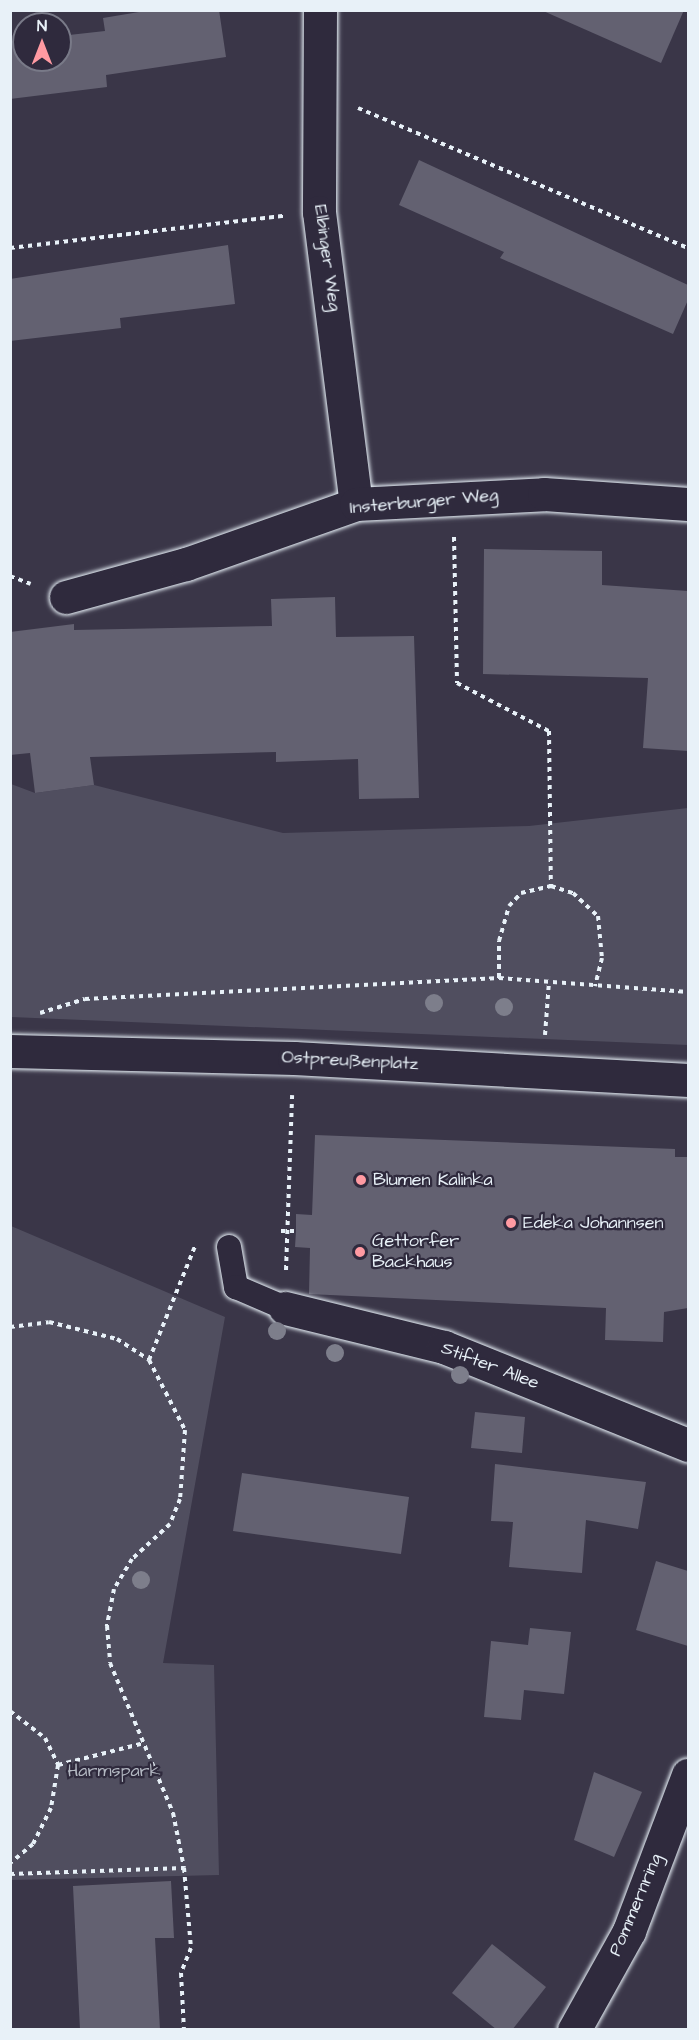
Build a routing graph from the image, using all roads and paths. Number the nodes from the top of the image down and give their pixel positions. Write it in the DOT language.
graph roads {
  1 [pos="320,10"];
  2 [pos="317,91"];
  3 [pos="320,212"];
  4 [pos="10,248"];
  5 [pos="688,248"];
  6 [pos="492,497"];
  7 [pos="356,504"];
  8 [pos="688,504"];
  9 [pos="66,597"];
  10 [pos="551,886"];
  11 [pos="499,978"];
  12 [pos="549,982"];
  13 [pos="595,986"];
  14 [pos="688,992"];
  15 [pos="33,1014"];
  16 [pos="10,1051"];
  17 [pos="294,1058"];
  18 [pos="542,1070"];
  19 [pos="688,1080"];
  20 [pos="281,1231"];
  21 [pos="287,1231"];
  22 [pos="296,1231"];
  23 [pos="200,1234"];
  24 [pos="229,1247"];
  25 [pos="285,1308"];
  26 [pos="10,1327"];
  27 [pos="149,1360"];
  28 [pos="688,1445"];
  29 [pos="10,1711"];
  30 [pos="144,1743"];
  31 [pos="58,1765"];
  32 [pos="688,1775"];
  33 [pos="10,1863"];
  34 [pos="184,1868"];
  35 [pos="10,1874"];
  36 [pos="184,2030"];
  37 [pos="574,2030"];
  1 -- 2 [label="street, Elbinger Weg"];
  2 -- 3 [label="street, Elbinger Weg"];
  2 -- 5 [label="path"];
  3 -- 4 [label="path"];
  3 -- 7 [label="street, Elbinger Weg"];
  6 -- 7 [label="street, Insterburger Weg"];
  6 -- 8 [label="street, Insterburger Weg"];
  6 -- 10 [label="path"];
  7 -- 9 [label="street, Insterburger Weg"];
  10 -- 11 [label="path"];
  10 -- 13 [label="path"];
  11 -- 12 [label="path"];
  11 -- 15 [label="path"];
  12 -- 13 [label="path"];
  12 -- 18 [label="path"];
  13 -- 14 [label="path"];
  16 -- 17 [label="street, Ostpreußenplatz"];
  17 -- 18 [label="street, Ostpreußenplatz"];
  17 -- 21 [label="path"];
  18 -- 19 [label="street, Ostpreußenplatz"];
  20 -- 21 [label="path"];
  21 -- 22 [label="path"];
  21 -- 25 [label="path"];
  23 -- 27 [label="path"];
  24 -- 25 [label="lane"];
  25 -- 28 [label="street, Stifter Allee"];
  26 -- 27 [label="path"];
  27 -- 30 [label="path"];
  29 -- 31 [label="path"];
  30 -- 31 [label="path"];
  30 -- 34 [label="path"];
  31 -- 33 [label="path"];
  32 -- 37 [label="street, Pommernring"];
  34 -- 35 [label="path"];
  34 -- 36 [label="path"];
}
